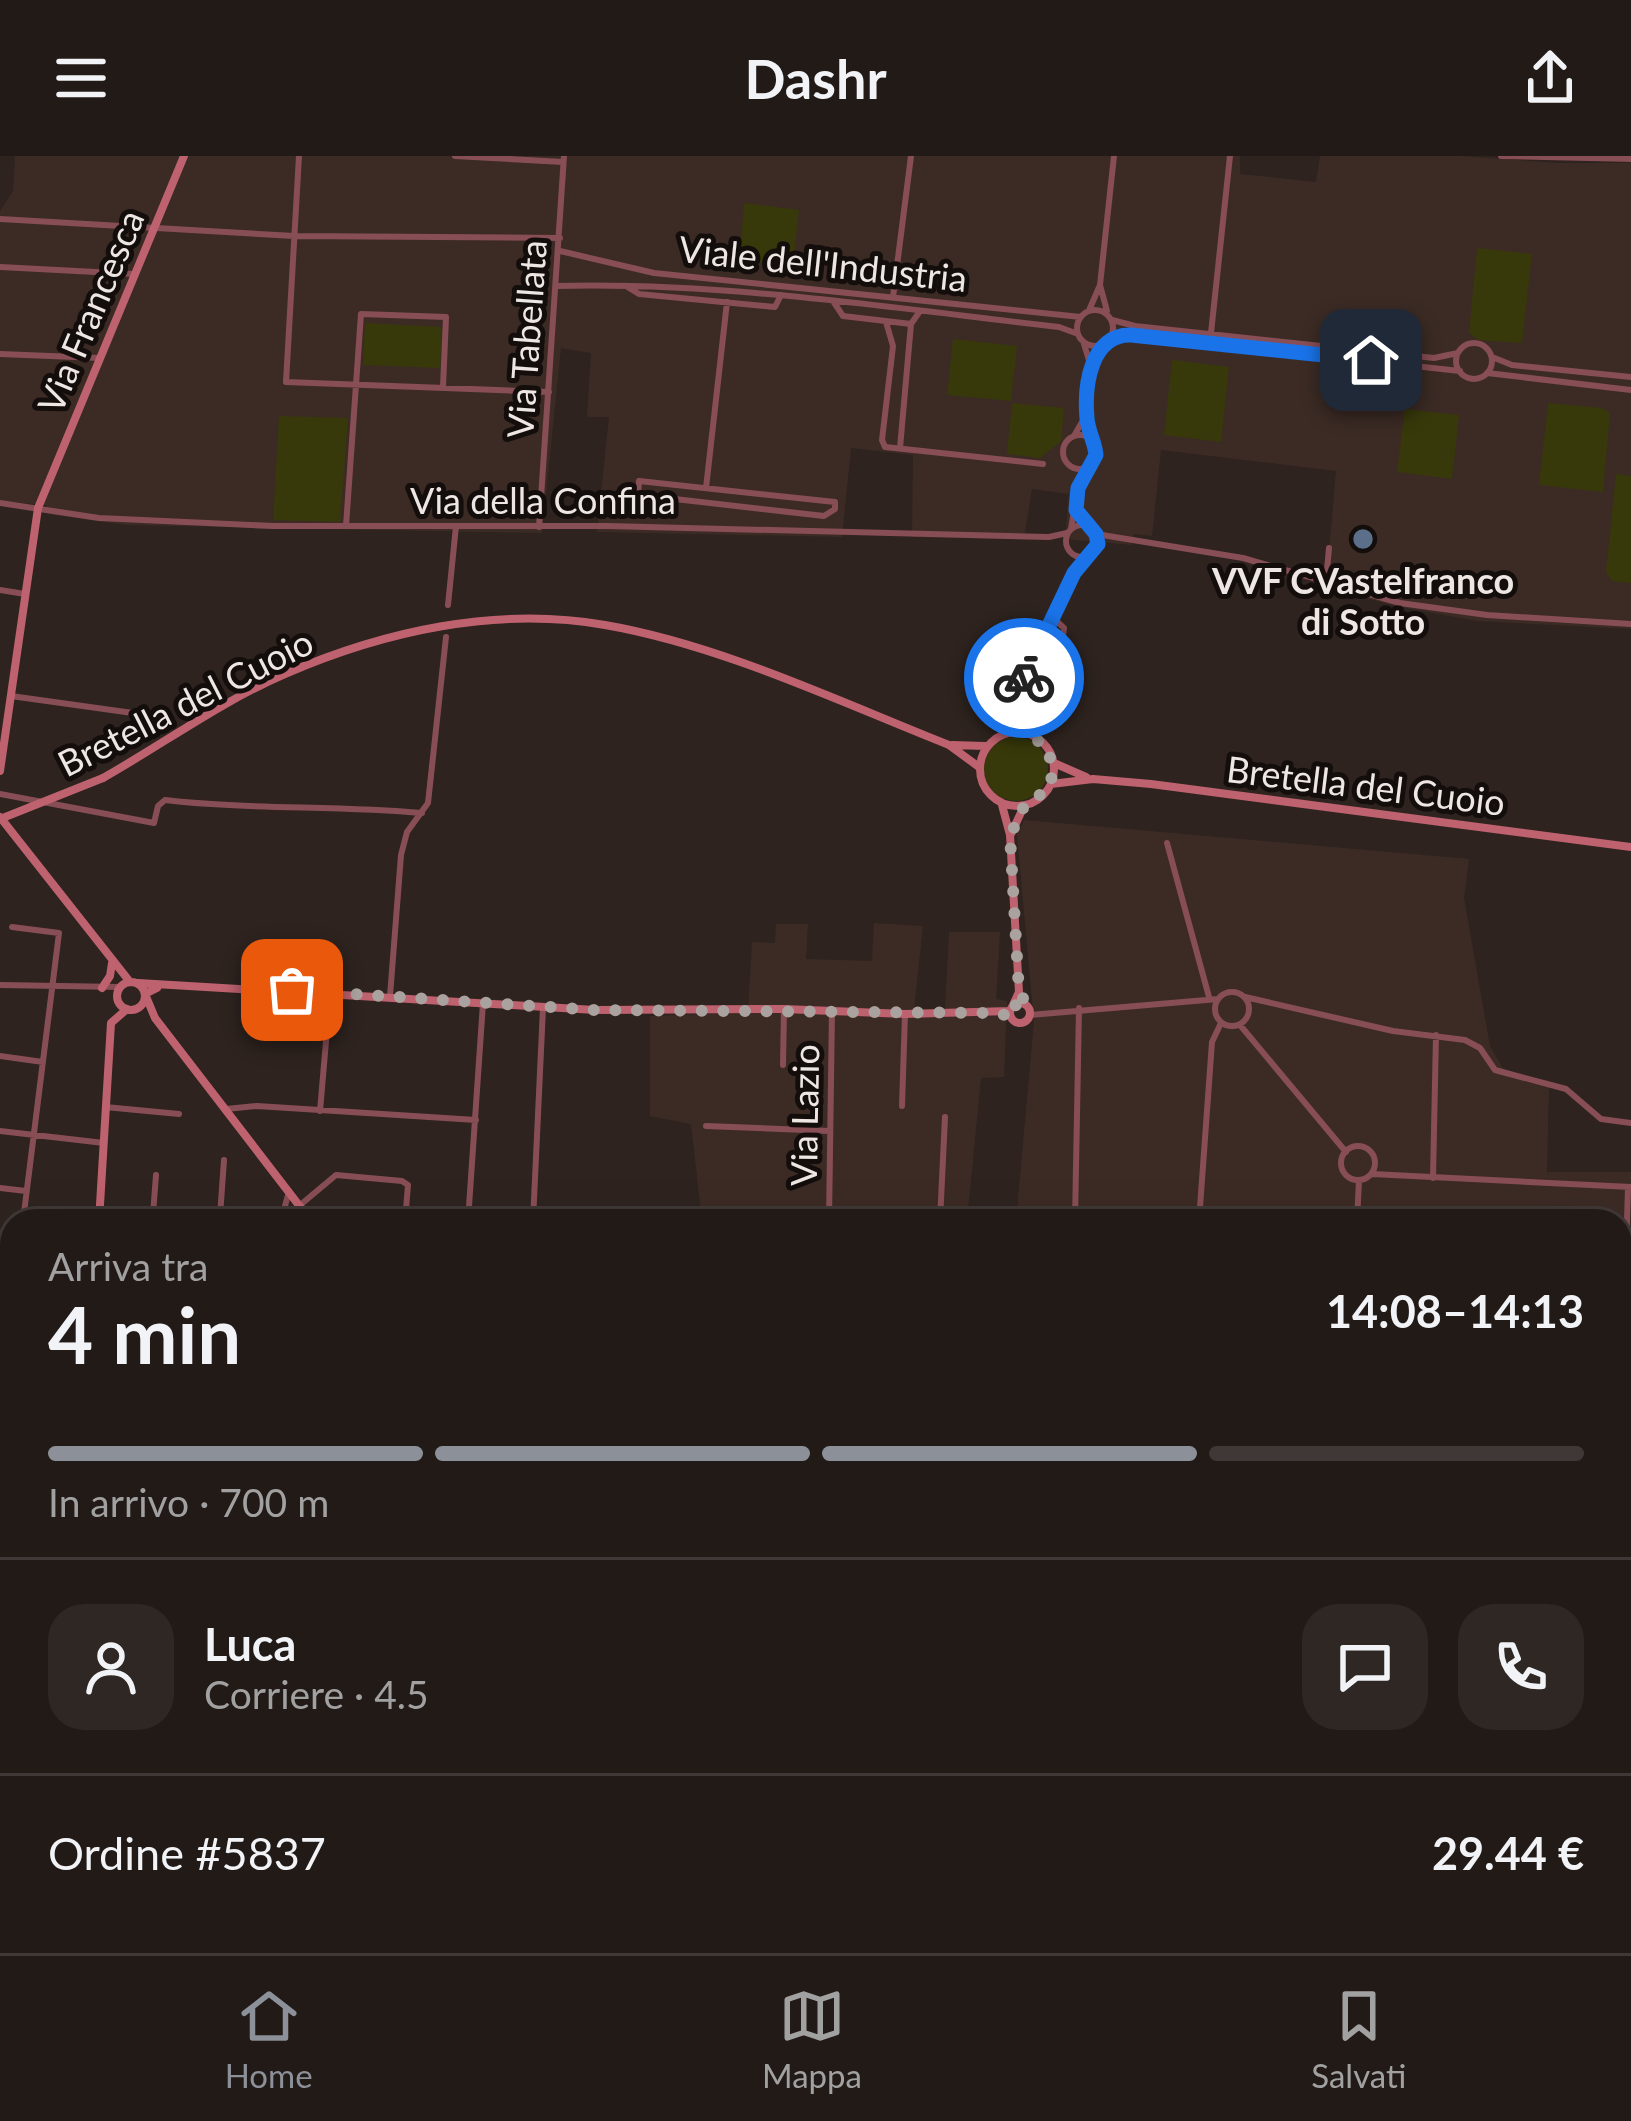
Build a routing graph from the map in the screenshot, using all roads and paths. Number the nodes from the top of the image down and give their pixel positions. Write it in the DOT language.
graph roads {
  1 [pos="184,156"];
  2 [pos="299,156"];
  3 [pos="455,156"];
  4 [pos="911,156"];
  5 [pos="1114,156"];
  6 [pos="1230,156"];
  7 [pos="1501,156"];
  8 [pos="563,159"];
  9 [pos="1631,159"];
  10 [pos="0,219"];
  11 [pos="154,230"];
  12 [pos="294,236"];
  13 [pos="560,238"];
  14 [pos="560,251"];
  15 [pos="0,267"];
  16 [pos="135,274"];
  17 [pos="623,284"];
  18 [pos="1100,285"];
  19 [pos="557,286"];
  20 [pos="781,296"];
  21 [pos="893,297"];
  22 [pos="833,301"];
  23 [pos="727,302"];
  24 [pos="920,311"];
  25 [pos="1085,314"];
  26 [pos="1110,317"];
  27 [pos="886,322"];
  28 [pos="910,325"];
  29 [pos="1211,333"];
  30 [pos="1111,337"];
  31 [pos="1081,338"];
  32 [pos="1101,345"];
  33 [pos="1458,353"];
  34 [pos="0,354"];
  35 [pos="1492,357"];
  36 [pos="100,358"];
  37 [pos="1091,367"];
  38 [pos="1460,371"];
  39 [pos="1487,373"];
  40 [pos="1631,377"];
  41 [pos="356,385"];
  42 [pos="443,389"];
  43 [pos="1631,390"];
  44 [pos="549,392"];
  45 [pos="1086,415"];
  46 [pos="1074,436"];
  47 [pos="1091,440"];
  48 [pos="900,448"];
  49 [pos="1043,464"];
  50 [pos="1090,465"];
  51 [pos="1071,466"];
  52 [pos="706,488"];
  53 [pos="1078,488"];
  54 [pos="0,503"];
  55 [pos="38,508"];
  56 [pos="1076,510"];
  57 [pos="346,526"];
  58 [pos="456,526"];
  59 [pos="1086,526"];
  60 [pos="539,527"];
  61 [pos="1069,531"];
  62 [pos="1096,534"];
  63 [pos="1048,537"];
  64 [pos="1112,538"];
  65 [pos="1066,544"];
  66 [pos="1096,548"];
  67 [pos="1329,548"];
  68 [pos="1074,556"];
  69 [pos="1085,557"];
  70 [pos="1074,573"];
  71 [pos="1325,581"];
  72 [pos="0,590"];
  73 [pos="25,594"];
  74 [pos="448,605"];
  75 [pos="1054,619"];
  76 [pos="1631,625"];
  77 [pos="446,637"];
  78 [pos="1056,692"];
  79 [pos="11,696"];
  80 [pos="1017,710"];
  81 [pos="147,715"];
  82 [pos="1011,732"];
  83 [pos="1024,732"];
  84 [pos="949,745"];
  85 [pos="986,746"];
  86 [pos="1054,764"];
  87 [pos="979,767"];
  88 [pos="0,771"];
  89 [pos="1093,779"];
  90 [pos="1051,784"];
  91 [pos="0,794"];
  92 [pos="1002,803"];
  93 [pos="1024,806"];
  94 [pos="422,813"];
  95 [pos="0,818"];
  96 [pos="1010,836"];
  97 [pos="1167,843"];
  98 [pos="1631,847"];
  99 [pos="12,927"];
  100 [pos="112,962"];
  101 [pos="0,985"];
  102 [pos="164,986"];
  103 [pos="120,987"];
  104 [pos="52,988"];
  105 [pos="330,992"];
  106 [pos="1019,992"];
  107 [pos="145,994"];
  108 [pos="390,996"];
  109 [pos="1209,997"];
  110 [pos="1219,998"];
  111 [pos="1245,998"];
  112 [pos="483,1003"];
  113 [pos="543,1007"];
  114 [pos="132,1009"];
  115 [pos="784,1009"];
  116 [pos="1079,1009"];
  117 [pos="832,1010"];
  118 [pos="1029,1010"];
  119 [pos="1011,1011"];
  120 [pos="905,1014"];
  121 [pos="155,1018"];
  122 [pos="1221,1023"];
  123 [pos="1240,1025"];
  124 [pos="1436,1035"];
  125 [pos="0,1056"];
  126 [pos="43,1062"];
  127 [pos="783,1065"];
  128 [pos="902,1106"];
  129 [pos="105,1108"];
  130 [pos="226,1109"];
  131 [pos="320,1111"];
  132 [pos="179,1114"];
  133 [pos="945,1117"];
  134 [pos="476,1120"];
  135 [pos="1631,1123"];
  136 [pos="706,1126"];
  137 [pos="0,1130"];
  138 [pos="829,1131"];
  139 [pos="32,1134"];
  140 [pos="104,1143"];
  141 [pos="1346,1152"];
  142 [pos="224,1160"];
  143 [pos="1372,1174"];
  144 [pos="156,1175"];
  145 [pos="1433,1178"];
  146 [pos="1359,1180"];
  147 [pos="1630,1187"];
  148 [pos="0,1188"];
  149 [pos="26,1191"];
  150 [pos="289,1191"];
  151 [pos="299,1206"];
  152 [pos="24,1209"];
  153 [pos="99,1209"];
  154 [pos="153,1209"];
  155 [pos="220,1209"];
  156 [pos="284,1209"];
  157 [pos="302,1209"];
  158 [pos="406,1209"];
  159 [pos="469,1209"];
  160 [pos="534,1209"];
  161 [pos="830,1209"];
  162 [pos="941,1209"];
  163 [pos="1077,1209"];
  164 [pos="1200,1209"];
  165 [pos="1358,1209"];
  1 -- 11 [label="main road, Via Francesca"];
  2 -- 12 [label="street"];
  3 -- 8 [label="street"];
  4 -- 21 [label="street"];
  5 -- 18 [label="street"];
  6 -- 29 [label="street"];
  7 -- 9 [label="street"];
  8 -- 13 [label="street, Via Tabellata"];
  10 -- 11 [label="street"];
  11 -- 12 [label="street"];
  11 -- 16 [label="main road, Via Francesca"];
  12 -- 13 [label="street"];
  12 -- 41 [label="street"];
  13 -- 14 [label="street, Via Tabellata"];
  14 -- 19 [label="street, Via Tabellata"];
  14 -- 21 [label="street, Viale dell'Industria"];
  15 -- 16 [label="street"];
  16 -- 36 [label="main road, Via Francesca"];
  17 -- 19 [label="street, Viale dell'Industria"];
  17 -- 20 [label="street, Viale dell'Industria"];
  17 -- 23 [label="street"];
  18 -- 25 [label="street"];
  18 -- 26 [label="street"];
  19 -- 44 [label="street, Via Tabellata"];
  20 -- 22 [label="street, Viale dell'Industria"];
  20 -- 23 [label="street"];
  21 -- 25 [label="street, Viale dell'Industria"];
  22 -- 24 [label="street, Viale dell'Industria"];
  22 -- 27 [label="street"];
  23 -- 52 [label="street"];
  24 -- 28 [label="street"];
  24 -- 31 [label="street, Viale dell'Industria"];
  25 -- 26 [label="street, Viale dell'Industria"];
  25 -- 31 [label="street"];
  26 -- 29 [label="street, Viale dell'Industria"];
  26 -- 30 [label="street"];
  27 -- 28 [label="street"];
  27 -- 48 [label="street"];
  28 -- 48 [label="street"];
  29 -- 33 [label="street, Viale dell'Industria"];
  30 -- 32 [label="street"];
  30 -- 38 [label="street"];
  31 -- 32 [label="street, Viale dell'Industria"];
  31 -- 37 [label="street"];
  32 -- 37 [label="street"];
  33 -- 35 [label="street, Viale dell'Industria"];
  33 -- 38 [label="street"];
  34 -- 36 [label="street"];
  35 -- 39 [label="street"];
  35 -- 40 [label="street, Viale dell'Industria"];
  36 -- 55 [label="main road, Via Francesca"];
  37 -- 45 [label="street"];
  38 -- 39 [label="street"];
  39 -- 43 [label="street"];
  41 -- 42 [label="street"];
  41 -- 42 [label="street"];
  41 -- 57 [label="street"];
  42 -- 44 [label="street"];
  44 -- 60 [label="street, Via Tabellata"];
  45 -- 46 [label="street"];
  45 -- 47 [label="street"];
  46 -- 47 [label="street"];
  46 -- 51 [label="street"];
  47 -- 50 [label="street"];
  48 -- 49 [label="street"];
  50 -- 51 [label="street"];
  50 -- 53 [label="street"];
  51 -- 53 [label="street"];
  52 -- 52 [label="street"];
  53 -- 56 [label="street"];
  54 -- 55 [label="street, Via della Confina"];
  55 -- 57 [label="street, Via della Confina"];
  55 -- 73 [label="main road, Via Francesca"];
  56 -- 59 [label="street"];
  56 -- 61 [label="street"];
  57 -- 58 [label="street, Via della Confina"];
  58 -- 60 [label="street, Via della Confina"];
  58 -- 74 [label="street"];
  59 -- 61 [label="street, Via della Confina"];
  59 -- 62 [label="street"];
  60 -- 63 [label="street, Via della Confina"];
  61 -- 63 [label="street, Via della Confina"];
  61 -- 65 [label="street"];
  62 -- 64 [label="street"];
  62 -- 66 [label="street"];
  63 -- 65 [label="street, Via della Confina"];
  64 -- 66 [label="street"];
  64 -- 71 [label="street"];
  65 -- 68 [label="street"];
  66 -- 69 [label="street"];
  67 -- 71 [label="street"];
  68 -- 69 [label="street"];
  68 -- 70 [label="street"];
  69 -- 70 [label="street"];
  70 -- 75 [label="street"];
  71 -- 76 [label="street"];
  72 -- 73 [label="street"];
  73 -- 79 [label="main road, Via Francesca"];
  75 -- 78 [label="street"];
  75 -- 80 [label="street"];
  77 -- 94 [label="street"];
  79 -- 81 [label="street"];
  79 -- 88 [label="main road, Via Francesca"];
  80 -- 82 [label="street"];
  80 -- 83 [label="street"];
  82 -- 83 [label="main road"];
  82 -- 85 [label="main road"];
  83 -- 86 [label="main road, Bretella del Cuoio"];
  84 -- 85 [label="main road, Bretella del Cuoio"];
  84 -- 87 [label="main road, Bretella del Cuoio"];
  84 -- 95 [label="main road, Bretella del Cuoio, bridge"];
  85 -- 87 [label="main road"];
  86 -- 89 [label="main road, Bretella del Cuoio"];
  86 -- 90 [label="main road"];
  87 -- 92 [label="main road, Bretella del Cuoio"];
  89 -- 90 [label="main road, Bretella del Cuoio"];
  89 -- 98 [label="main road, Bretella del Cuoio"];
  90 -- 93 [label="main road"];
  91 -- 94 [label="street"];
  92 -- 93 [label="main road"];
  92 -- 96 [label="main road, Bretella del Cuoio"];
  93 -- 96 [label="main road"];
  94 -- 108 [label="street"];
  95 -- 100 [label="main road"];
  96 -- 106 [label="main road, Bretella del Cuoio"];
  97 -- 109 [label="street"];
  99 -- 104 [label="street"];
  100 -- 103 [label="main road"];
  100 -- 103 [label="main road"];
  101 -- 104 [label="street"];
  102 -- 103 [label="main road"];
  102 -- 105 [label="main road"];
  102 -- 107 [label="main road"];
  103 -- 104 [label="street"];
  103 -- 107 [label="main road"];
  103 -- 114 [label="main road"];
  104 -- 126 [label="street"];
  105 -- 108 [label="main road"];
  105 -- 131 [label="street"];
  106 -- 118 [label="main road"];
  106 -- 119 [label="main road"];
  107 -- 114 [label="main road"];
  107 -- 121 [label="main road"];
  108 -- 112 [label="main road"];
  109 -- 110 [label="street"];
  109 -- 116 [label="street"];
  110 -- 111 [label="street"];
  110 -- 122 [label="street"];
  111 -- 123 [label="street"];
  111 -- 124 [label="street"];
  112 -- 113 [label="main road"];
  112 -- 134 [label="street"];
  113 -- 115 [label="main road"];
  113 -- 160 [label="street"];
  114 -- 121 [label="main road"];
  114 -- 129 [label="main road"];
  115 -- 117 [label="main road"];
  115 -- 127 [label="street"];
  116 -- 118 [label="street"];
  116 -- 163 [label="street"];
  117 -- 120 [label="main road"];
  117 -- 138 [label="street, Via Lazio"];
  118 -- 119 [label="main road"];
  118 -- 119 [label="main road"];
  119 -- 120 [label="main road"];
  120 -- 128 [label="street"];
  121 -- 130 [label="main road"];
  122 -- 123 [label="street"];
  122 -- 164 [label="street"];
  123 -- 141 [label="street"];
  124 -- 135 [label="street"];
  124 -- 145 [label="street"];
  125 -- 126 [label="street"];
  126 -- 139 [label="street"];
  129 -- 132 [label="street"];
  129 -- 140 [label="main road"];
  130 -- 131 [label="street"];
  130 -- 150 [label="main road"];
  131 -- 134 [label="street"];
  133 -- 162 [label="street"];
  134 -- 159 [label="street"];
  136 -- 138 [label="street"];
  137 -- 139 [label="street"];
  138 -- 161 [label="street, Via Lazio"];
  139 -- 140 [label="street"];
  139 -- 149 [label="street"];
  140 -- 153 [label="main road"];
  141 -- 143 [label="street"];
  141 -- 146 [label="street"];
  142 -- 155 [label="street"];
  143 -- 145 [label="street"];
  143 -- 146 [label="street"];
  144 -- 154 [label="street"];
  145 -- 147 [label="street"];
  146 -- 165 [label="street"];
  148 -- 149 [label="street"];
  149 -- 152 [label="street"];
  150 -- 151 [label="main road"];
  150 -- 156 [label="street"];
  151 -- 157 [label="main road"];
  151 -- 158 [label="street"];
}
